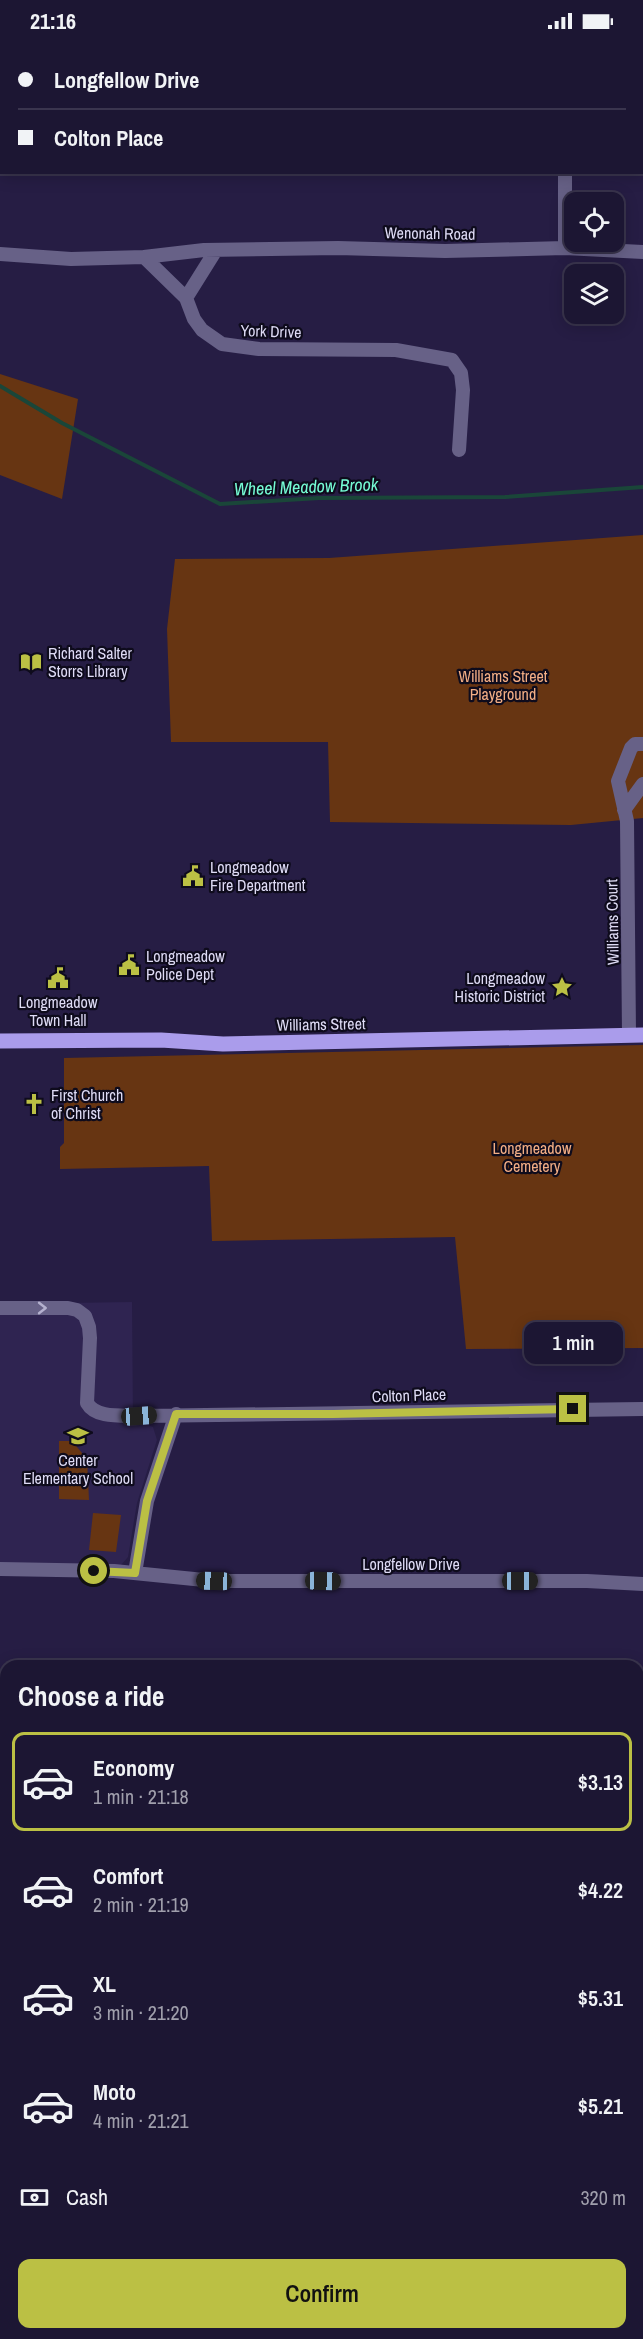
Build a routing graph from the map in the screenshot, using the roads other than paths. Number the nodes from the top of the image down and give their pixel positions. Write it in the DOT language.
graph roads {
  1 [pos="565,174"];
  2 [pos="565,192"];
  3 [pos="564,248"];
  4 [pos="216,250"];
  5 [pos="624,251"];
  6 [pos="643,252"];
  7 [pos="0,254"];
  8 [pos="144,257"];
  9 [pos="186,298"];
  10 [pos="459,450"];
  11 [pos="643,744"];
  12 [pos="643,784"];
  13 [pos="624,810"];
  14 [pos="636,1035"];
  15 [pos="0,1041"];
  16 [pos="0,1308"];
  17 [pos="643,1409"];
  18 [pos="176,1414"];
  19 [pos="0,1569"];
  20 [pos="135,1573"];
  21 [pos="643,1584"];
  1 -- 2 [label="street"];
  3 -- 4 [label="street, Wenonah Road"];
  4 -- 8 [label="street, Wenonah Road"];
  4 -- 9 [label="street"];
  5 -- 6 [label="street, Wenonah Road"];
  7 -- 8 [label="street"];
  8 -- 9 [label="street, York Drive"];
  9 -- 10 [label="street, York Drive"];
  11 -- 13 [label="street, Williams Court"];
  12 -- 13 [label="street"];
  13 -- 14 [label="street, Williams Court"];
  14 -- 15 [label="main road, Williams Street"];
  16 -- 18 [label="street, Colton Place, one-way"];
  17 -- 18 [label="street, Colton Place"];
  18 -- 20 [label="street"];
  19 -- 20 [label="street, Longfellow Drive"];
  20 -- 21 [label="street, Longfellow Drive"];
}
